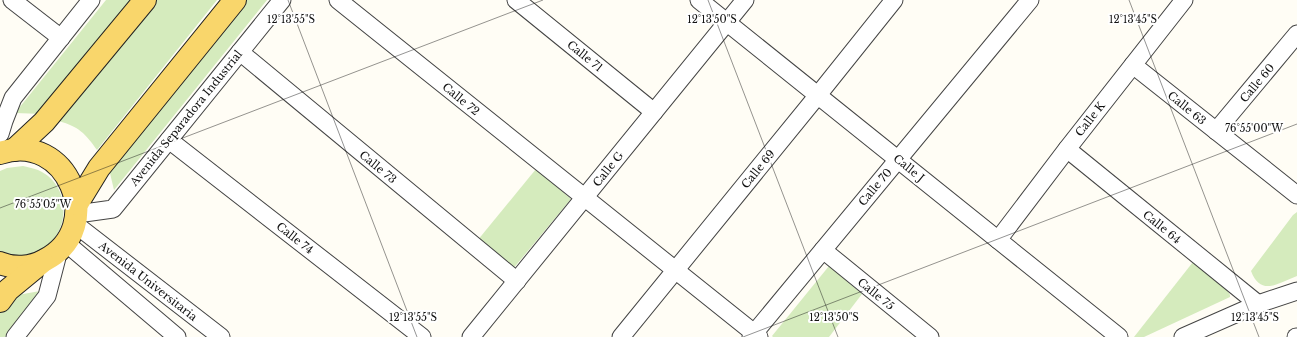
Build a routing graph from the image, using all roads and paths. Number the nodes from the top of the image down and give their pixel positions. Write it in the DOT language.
graph roads {
  1 [pos="12,0"];
  2 [pos="91,0"];
  3 [pos="145,0"];
  4 [pos="235,0"];
  5 [pos="282,0"];
  6 [pos="338,0"];
  7 [pos="516,0"];
  8 [pos="699,0"];
  9 [pos="745,0"];
  10 [pos="894,0"];
  11 [pos="1030,0"];
  12 [pos="1184,0"];
  13 [pos="727,22"];
  14 [pos="1297,34"];
  15 [pos="61,38"];
  16 [pos="240,52"];
  17 [pos="1291,53"];
  18 [pos="1134,65"];
  19 [pos="818,95"];
  20 [pos="654,112"];
  21 [pos="1216,132"];
  22 [pos="169,140"];
  23 [pos="5,146"];
  24 [pos="1067,149"];
  25 [pos="898,159"];
  26 [pos="1297,195"];
  27 [pos="585,198"];
  28 [pos="66,233"];
  29 [pos="998,240"];
  30 [pos="823,250"];
  31 [pos="0,263"];
  32 [pos="676,270"];
  33 [pos="517,281"];
  34 [pos="1297,291"];
  35 [pos="0,301"];
  36 [pos="1258,304"];
  37 [pos="755,336"];
  38 [pos="15,337"];
  39 [pos="177,337"];
  40 [pos="221,337"];
  41 [pos="422,337"];
  42 [pos="471,337"];
  43 [pos="622,337"];
  44 [pos="930,337"];
  45 [pos="1119,337"];
  46 [pos="1184,337"];
  1 -- 15 [label="street"];
  2 -- 15 [label="street"];
  3 -- 23 [label="main road"];
  4 -- 28 [label="main road, Avenida Separadora Industrial"];
  5 -- 16 [label="street, Avenida Separadora Industrial"];
  6 -- 27 [label="street, Calle 72"];
  7 -- 20 [label="street, Calle 71"];
  8 -- 13 [label="street, Calle J"];
  9 -- 13 [label="street, Calle G"];
  10 -- 19 [label="street, Calle 69"];
  11 -- 25 [label="street, Calle 70"];
  12 -- 18 [label="street, Calle K"];
  13 -- 19 [label="street, Calle J"];
  13 -- 20 [label="street, Calle G"];
  14 -- 17 [label="street, Calle 60"];
  15 -- 23 [label="street"];
  16 -- 22 [label="street, Avenida Separadora Industrial"];
  16 -- 33 [label="street, Calle 73"];
  17 -- 21 [label="street, Calle 60"];
  18 -- 21 [label="street, Calle 63"];
  18 -- 24 [label="street, Calle K"];
  19 -- 25 [label="street, Calle J"];
  19 -- 32 [label="street, Calle 69"];
  20 -- 27 [label="street, Calle G"];
  21 -- 26 [label="street, Calle 63"];
  22 -- 28 [label="street, Avenida Separadora Industrial"];
  22 -- 41 [label="street, Calle 74"];
  23 -- 28 [label="main road"];
  24 -- 29 [label="street, Calle K"];
  24 -- 36 [label="street, Calle 64"];
  25 -- 29 [label="street, Calle J"];
  25 -- 30 [label="street, Calle 70"];
  27 -- 32 [label="street, Calle 72"];
  27 -- 33 [label="street, Calle G"];
  28 -- 31 [label="main road"];
  28 -- 35 [label="main road, Avenida Separadora Industrial"];
  28 -- 38 [label="street, Avenida Separadora Industrial"];
  28 -- 39 [label="street, Avenida Universitaria"];
  28 -- 40 [label="street, Avenida Universitaria"];
  29 -- 45 [label="street, Calle J"];
  30 -- 37 [label="street, Calle 70"];
  30 -- 44 [label="street, Calle 75"];
  32 -- 37 [label="street, Calle 72"];
  32 -- 43 [label="street, Calle 69"];
  33 -- 42 [label="street, Calle G"];
  34 -- 36 [label="street"];
  36 -- 46 [label="street"];
}
